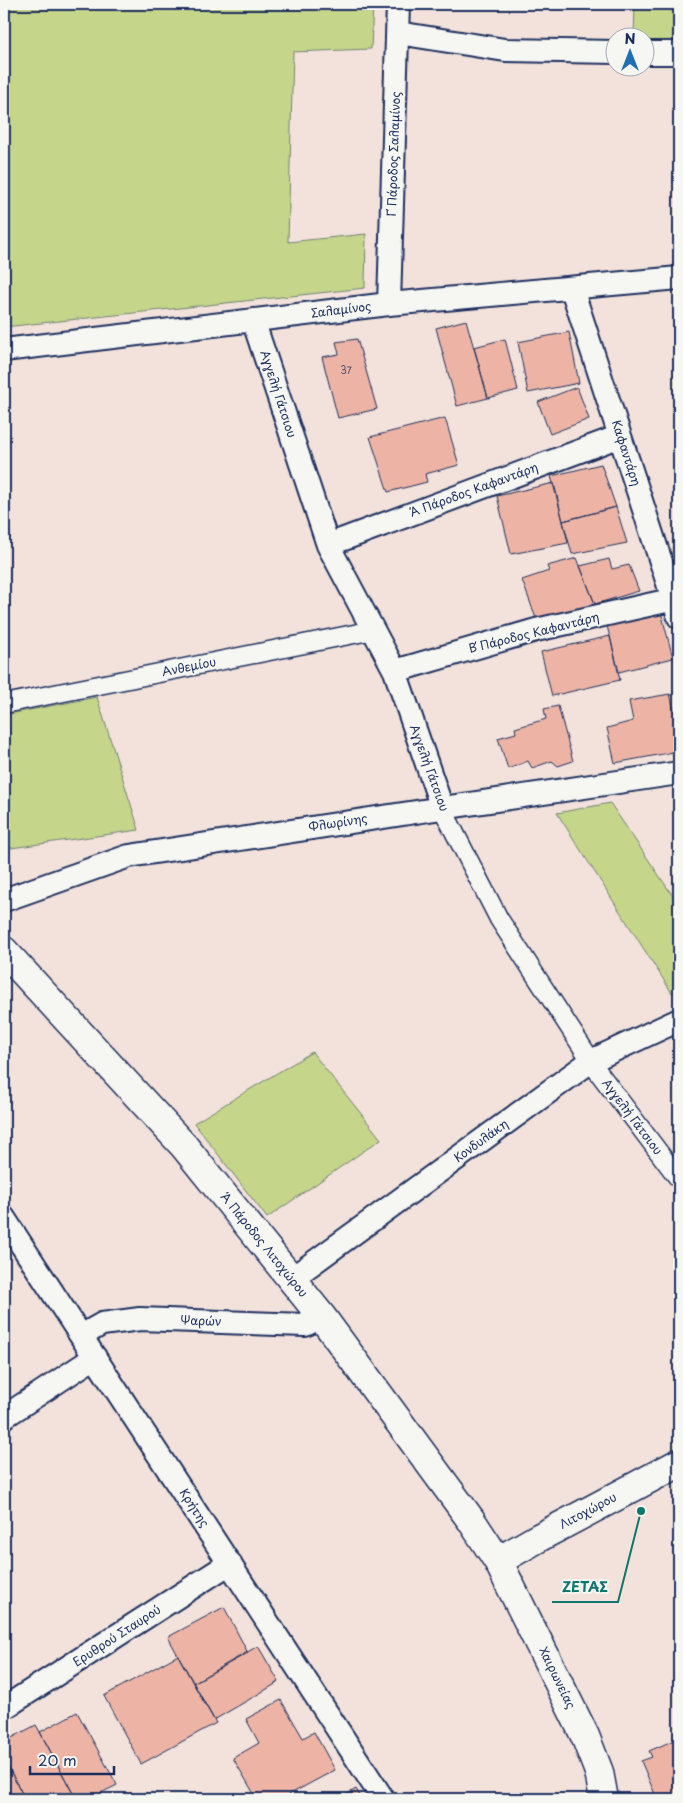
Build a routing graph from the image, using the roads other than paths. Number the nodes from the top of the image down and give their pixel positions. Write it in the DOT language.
graph roads {
  1 [pos="398,4"];
  2 [pos="398,33"];
  3 [pos="606,52"];
  4 [pos="656,52"];
  5 [pos="679,53"];
  6 [pos="679,278"];
  7 [pos="572,289"];
  8 [pos="389,304"];
  9 [pos="253,320"];
  10 [pos="4,350"];
  11 [pos="620,436"];
  12 [pos="328,545"];
  13 [pos="677,608"];
  14 [pos="374,630"];
  15 [pos="396,671"];
  16 [pos="4,704"];
  17 [pos="679,773"];
  18 [pos="442,808"];
  19 [pos="4,900"];
  20 [pos="4,951"];
  21 [pos="679,1020"];
  22 [pos="591,1061"];
  23 [pos="679,1179"];
  24 [pos="4,1218"];
  25 [pos="291,1279"];
  26 [pos="322,1317"];
  27 [pos="81,1336"];
  28 [pos="95,1357"];
  29 [pos="4,1417"];
  30 [pos="679,1463"];
  31 [pos="498,1561"];
  32 [pos="230,1563"];
  33 [pos="4,1708"];
  34 [pos="383,1799"];
  35 [pos="604,1799"];
  1 -- 2 [label="street, Γ΄ Πάροδος Σαλαμίνος"];
  2 -- 3 [label="street"];
  2 -- 8 [label="street, Γ΄ Πάροδος Σαλαμίνος"];
  4 -- 5 [label="street"];
  6 -- 7 [label="street, Σαλαμίνος"];
  7 -- 8 [label="street, Σαλαμίνος"];
  7 -- 11 [label="street, Καφαντάρη"];
  8 -- 9 [label="street, Σαλαμίνος"];
  9 -- 10 [label="street, Σαλαμίνος"];
  9 -- 12 [label="street, Αγγελή Γάτσιου"];
  11 -- 12 [label="street, Α΄ Πάροδος Καφαντάρη"];
  11 -- 13 [label="street, Καφαντάρη"];
  12 -- 14 [label="street, Αγγελή Γάτσιου"];
  13 -- 15 [label="street, Β΄ Πάροδος Καφαντάρη"];
  14 -- 15 [label="street, Αγγελή Γάτσιου"];
  14 -- 16 [label="street, Ανθεμίου"];
  15 -- 18 [label="street, Αγγελή Γάτσιου"];
  17 -- 18 [label="street, Φλωρίνης"];
  18 -- 19 [label="street, Φλωρίνης"];
  18 -- 22 [label="street, Αγγελή Γάτσιου"];
  20 -- 25 [label="street, Α΄ Πάροδος Λιτοχώρου"];
  21 -- 22 [label="street, Κονδυλάκη"];
  22 -- 23 [label="street, Αγγελή Γάτσιου"];
  22 -- 25 [label="street, Κονδυλάκη"];
  24 -- 27 [label="street, Κρήτης"];
  25 -- 26 [label="street, Α΄ Πάροδος Λιτοχώρου"];
  26 -- 27 [label="street, Ψαρών"];
  26 -- 31 [label="street, Α΄ Πάροδος Λιτοχώρου"];
  27 -- 28 [label="street, Κρήτης"];
  28 -- 29 [label="street"];
  28 -- 32 [label="street, Κρήτης"];
  30 -- 31 [label="street, Λιτοχώρου"];
  31 -- 35 [label="street, Χαιρωνείας"];
  32 -- 33 [label="street, Ερυθρού Σταυρού"];
  32 -- 34 [label="street, Κρήτης"];
}
